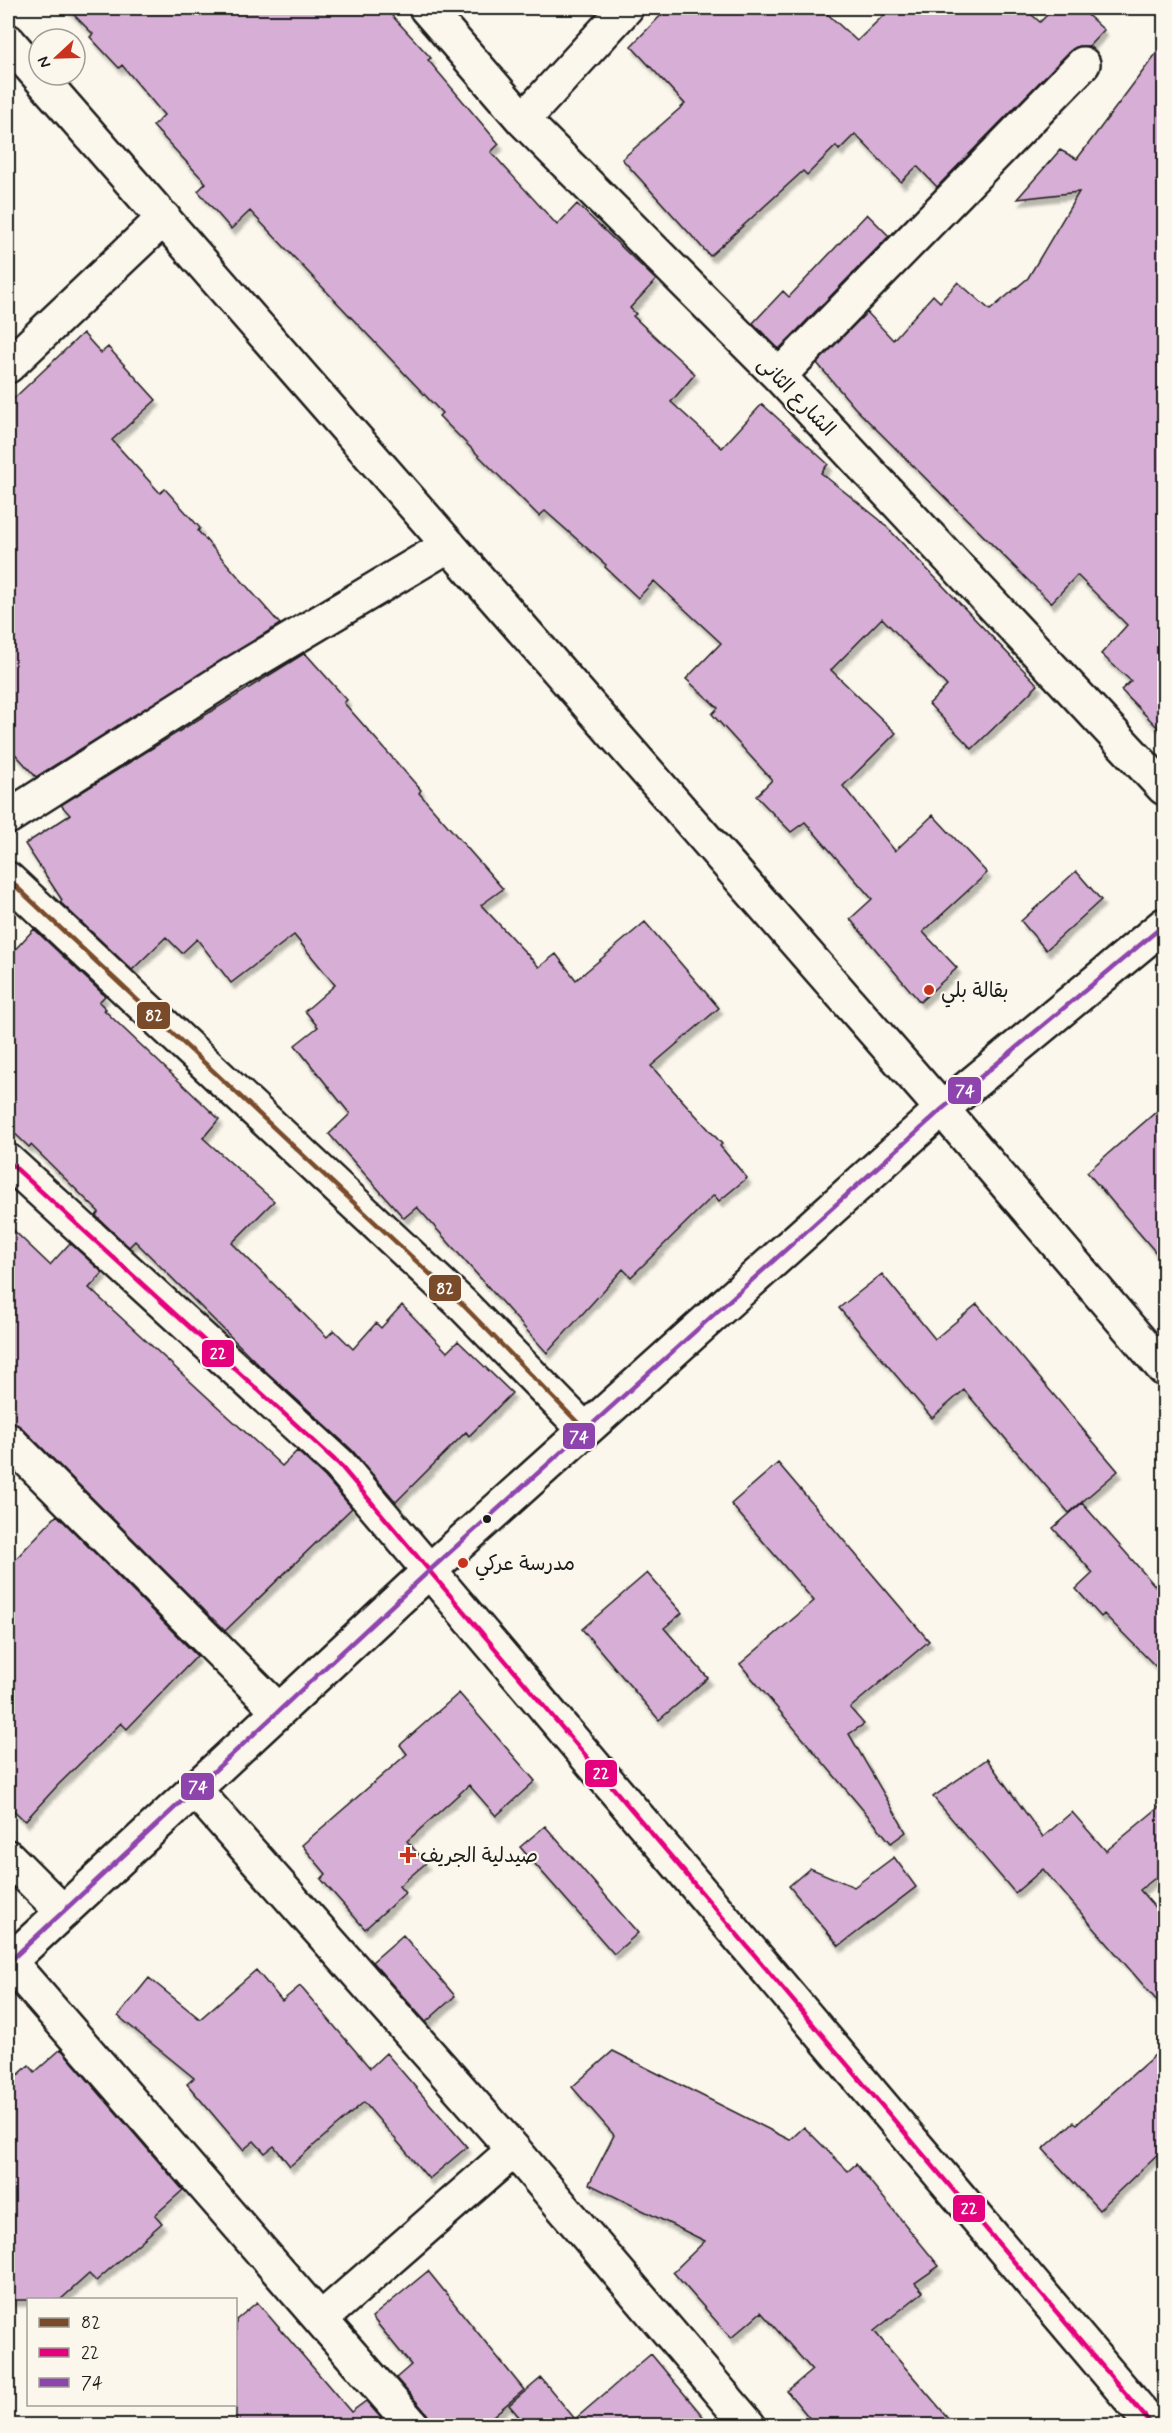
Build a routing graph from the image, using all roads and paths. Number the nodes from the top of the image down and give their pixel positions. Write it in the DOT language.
graph roads {
  1 [pos="426,8"];
  2 [pos="626,8"];
  3 [pos="8,41"];
  4 [pos="1083,64"];
  5 [pos="523,120"];
  6 [pos="164,218"];
  7 [pos="8,366"];
  8 [pos="779,376"];
  9 [pos="449,545"];
  10 [pos="1164,788"];
  11 [pos="8,817"];
  12 [pos="8,879"];
  13 [pos="1164,925"];
  14 [pos="942,1109"];
  15 [pos="8,1161"];
  16 [pos="1164,1369"];
  17 [pos="585,1431"];
  18 [pos="8,1440"];
  19 [pos="429,1571"];
  20 [pos="278,1710"];
  21 [pos="195,1790"];
  22 [pos="8,1857"];
  23 [pos="63,1912"];
  24 [pos="8,1962"];
  25 [pos="514,2150"];
  26 [pos="321,2319"];
  27 [pos="413,2426"];
  28 [pos="749,2426"];
  29 [pos="1153,2426"];
  1 -- 5 [label="street, الشارع الثانى"];
  2 -- 5 [label="street"];
  3 -- 6 [label="street"];
  4 -- 8 [label="street"];
  5 -- 8 [label="street, الشارع الثانى"];
  6 -- 7 [label="street"];
  6 -- 9 [label="street"];
  8 -- 10 [label="street, الشارع الثانى"];
  9 -- 11 [label="street"];
  9 -- 14 [label="street"];
  12 -- 17 [label="street"];
  13 -- 14 [label="street"];
  14 -- 16 [label="street"];
  14 -- 17 [label="street"];
  15 -- 19 [label="street"];
  17 -- 19 [label="street"];
  18 -- 20 [label="street"];
  19 -- 20 [label="street"];
  19 -- 29 [label="street"];
  20 -- 21 [label="street"];
  21 -- 23 [label="street"];
  21 -- 25 [label="street"];
  22 -- 23 [label="street"];
  23 -- 24 [label="street"];
  24 -- 26 [label="street"];
  25 -- 26 [label="street"];
  25 -- 28 [label="street"];
  26 -- 27 [label="street"];
}
